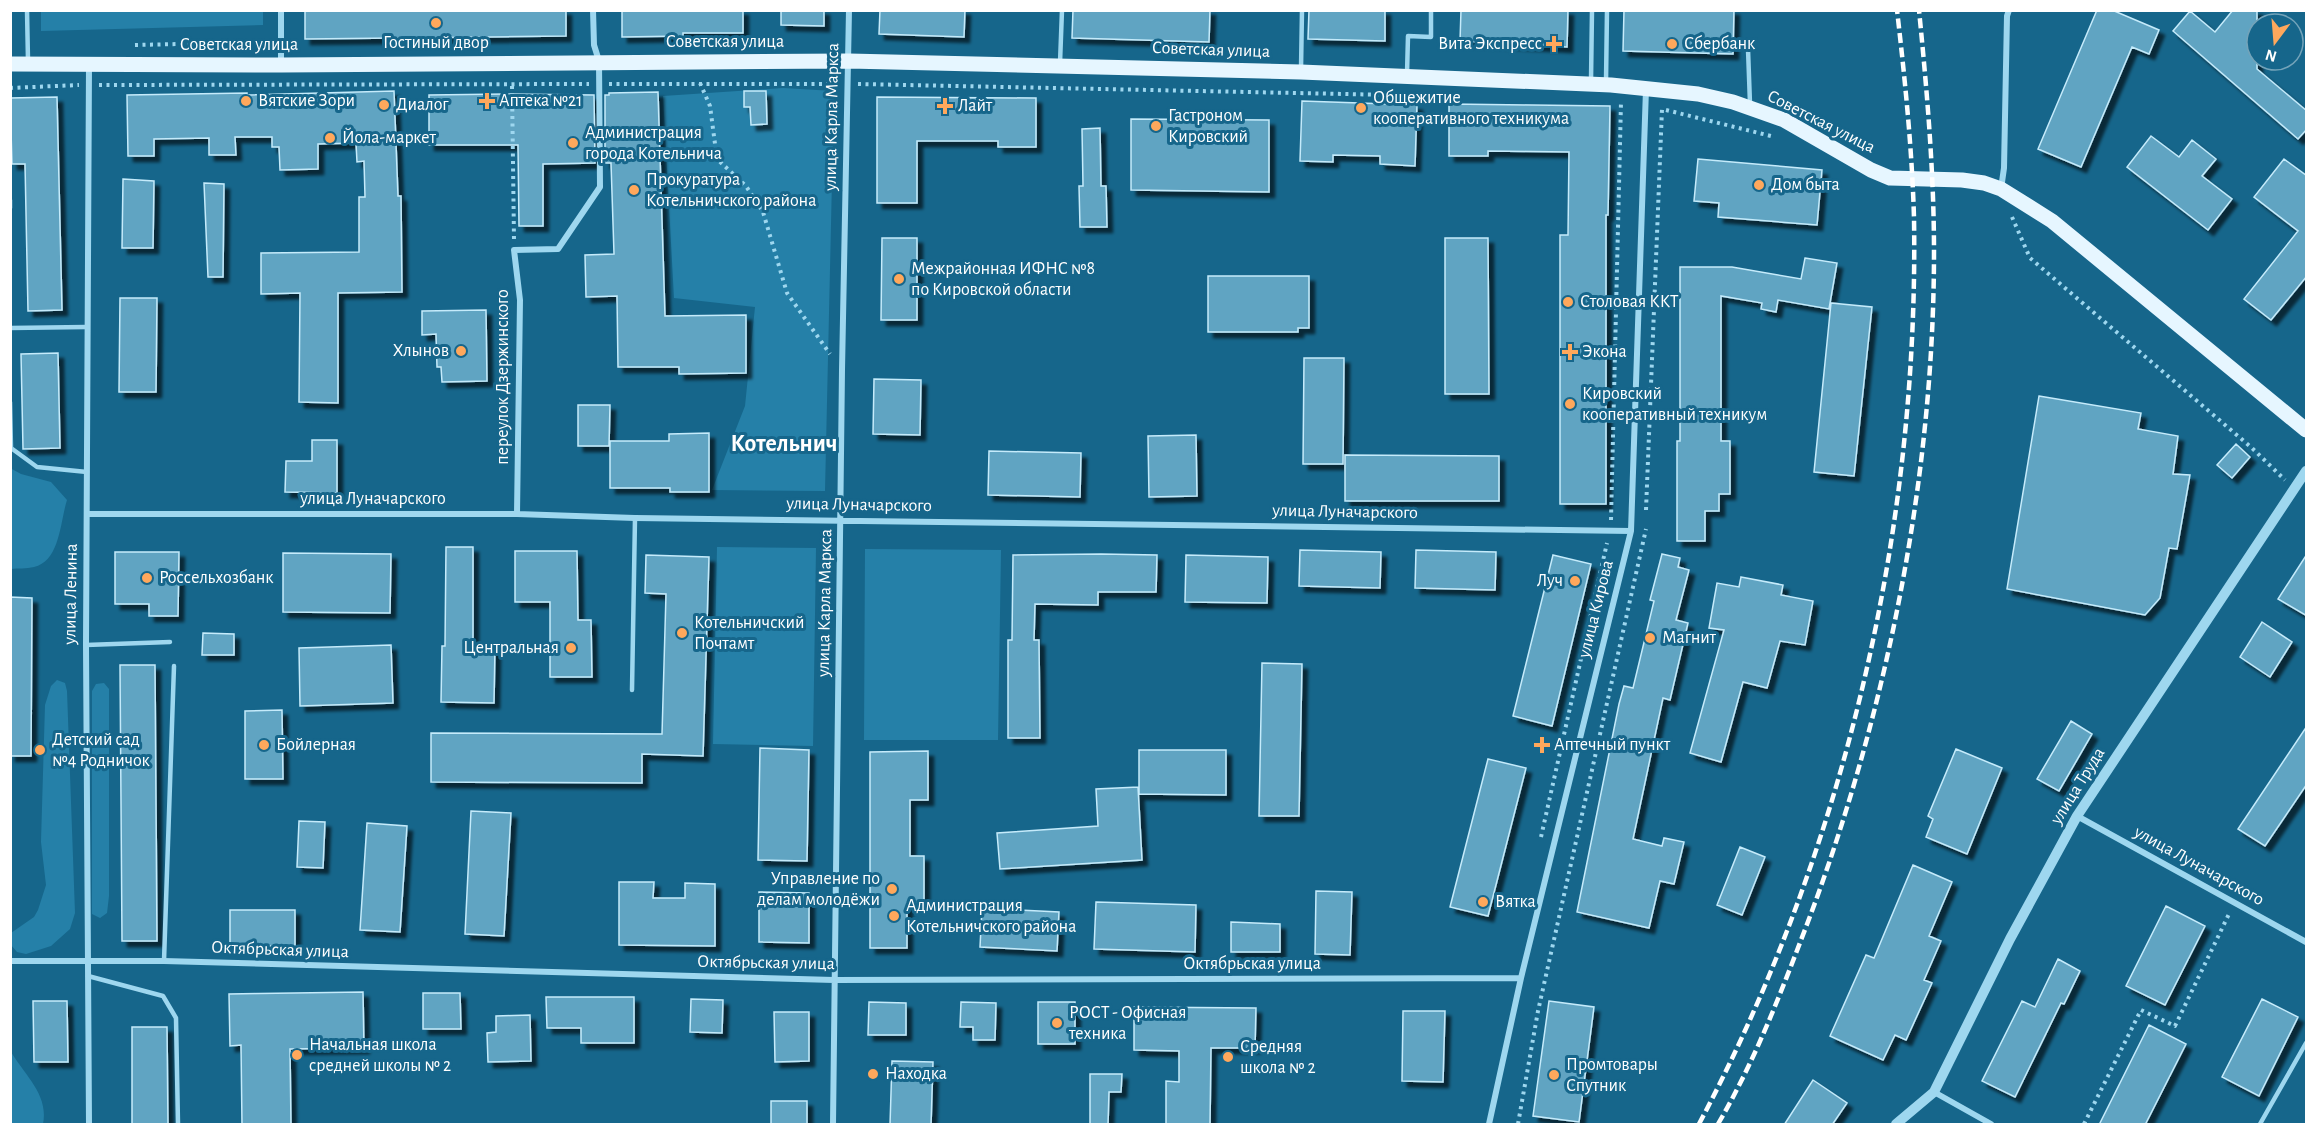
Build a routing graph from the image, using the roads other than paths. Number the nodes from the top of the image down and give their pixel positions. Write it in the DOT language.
graph roads {
  1 [pos="27,10"];
  2 [pos="281,10"];
  3 [pos="593,10"];
  4 [pos="849,10"];
  5 [pos="1062,10"];
  6 [pos="1302,10"];
  7 [pos="1431,10"];
  8 [pos="1592,10"];
  9 [pos="1607,10"];
  10 [pos="2009,10"];
  11 [pos="1748,49"];
  12 [pos="849,61"];
  13 [pos="599,62"];
  14 [pos="10,64"];
  15 [pos="28,64"];
  16 [pos="89,64"];
  17 [pos="281,65"];
  18 [pos="1060,66"];
  19 [pos="1301,72"];
  20 [pos="1407,76"];
  21 [pos="1598,84"];
  22 [pos="1646,88"];
  23 [pos="1750,107"];
  24 [pos="2001,189"];
  25 [pos="10,200"];
  26 [pos="10,208"];
  27 [pos="86,327"];
  28 [pos="10,328"];
  29 [pos="10,402"];
  30 [pos="2307,430"];
  31 [pos="2307,471"];
  32 [pos="88,472"];
  33 [pos="87,514"];
  34 [pos="517,514"];
  35 [pos="634,518"];
  36 [pos="841,519"];
  37 [pos="1631,531"];
  38 [pos="170,642"];
  39 [pos="86,645"];
  40 [pos="174,666"];
  41 [pos="632,690"];
  42 [pos="2077,816"];
  43 [pos="2307,942"];
  44 [pos="10,961"];
  45 [pos="88,961"];
  46 [pos="164,961"];
  47 [pos="88,976"];
  48 [pos="1521,978"];
  49 [pos="834,980"];
  50 [pos="2307,1043"];
  51 [pos="1934,1092"];
  52 [pos="89,1125"];
  53 [pos="178,1125"];
  54 [pos="834,1125"];
  55 [pos="1490,1125"];
  56 [pos="1896,1125"];
  57 [pos="1991,1125"];
  58 [pos="2260,1125"];
  1 -- 15 [label="lane"];
  2 -- 17 [label="street"];
  3 -- 13 [label="street"];
  4 -- 12 [label="street, улица Карла Маркса"];
  5 -- 18 [label="lane"];
  6 -- 19 [label="lane"];
  7 -- 20 [label="lane"];
  8 -- 21 [label="lane"];
  9 -- 21 [label="lane"];
  10 -- 24 [label="street"];
  11 -- 23 [label="lane"];
  12 -- 13 [label="main road, Советская улица"];
  12 -- 18 [label="main road, Советская улица"];
  12 -- 36 [label="street, улица Карла Маркса"];
  13 -- 17 [label="main road, Советская улица"];
  13 -- 34 [label="street, переулок Дзержинского"];
  14 -- 15 [label="main road, Советская улица"];
  15 -- 16 [label="main road, Советская улица"];
  16 -- 17 [label="main road, Советская улица"];
  16 -- 27 [label="street, улица Ленина"];
  18 -- 19 [label="main road, Советская улица"];
  19 -- 20 [label="main road, Советская улица"];
  20 -- 21 [label="main road, Советская улица"];
  21 -- 22 [label="main road, Советская улица"];
  22 -- 23 [label="main road, Советская улица"];
  22 -- 37 [label="street, улица Кирова"];
  23 -- 24 [label="main road, Советская улица"];
  24 -- 30 [label="main road, Советская улица"];
  25 -- 26 [label="lane"];
  27 -- 28 [label="lane"];
  27 -- 32 [label="street, улица Ленина"];
  29 -- 32 [label="lane"];
  31 -- 42 [label="street, улица Труда"];
  32 -- 33 [label="street, улица Ленина"];
  33 -- 34 [label="street, улица Луначарского"];
  33 -- 39 [label="street, улица Ленина"];
  34 -- 35 [label="street, улица Луначарского"];
  35 -- 36 [label="street, улица Луначарского"];
  35 -- 41 [label="lane"];
  36 -- 37 [label="street, улица Луначарского"];
  36 -- 49 [label="street, улица Карла Маркса"];
  37 -- 48 [label="street, улица Кирова"];
  38 -- 39 [label="lane"];
  39 -- 45 [label="street, улица Ленина"];
  40 -- 46 [label="lane"];
  42 -- 43 [label="street, улица Луначарского"];
  42 -- 51 [label="street, улица Труда"];
  44 -- 45 [label="street, Октябрьская улица"];
  45 -- 46 [label="street, Октябрьская улица"];
  45 -- 47 [label="street, улица Ленина"];
  46 -- 49 [label="street, Октябрьская улица"];
  47 -- 52 [label="street, улица Ленина"];
  47 -- 53 [label="lane"];
  48 -- 49 [label="street, Октябрьская улица"];
  48 -- 55 [label="street, улица Кирова"];
  49 -- 54 [label="street, улица Карла Маркса"];
  50 -- 58 [label="lane"];
  51 -- 56 [label="street, улица Труда"];
  51 -- 57 [label="street"];
}
